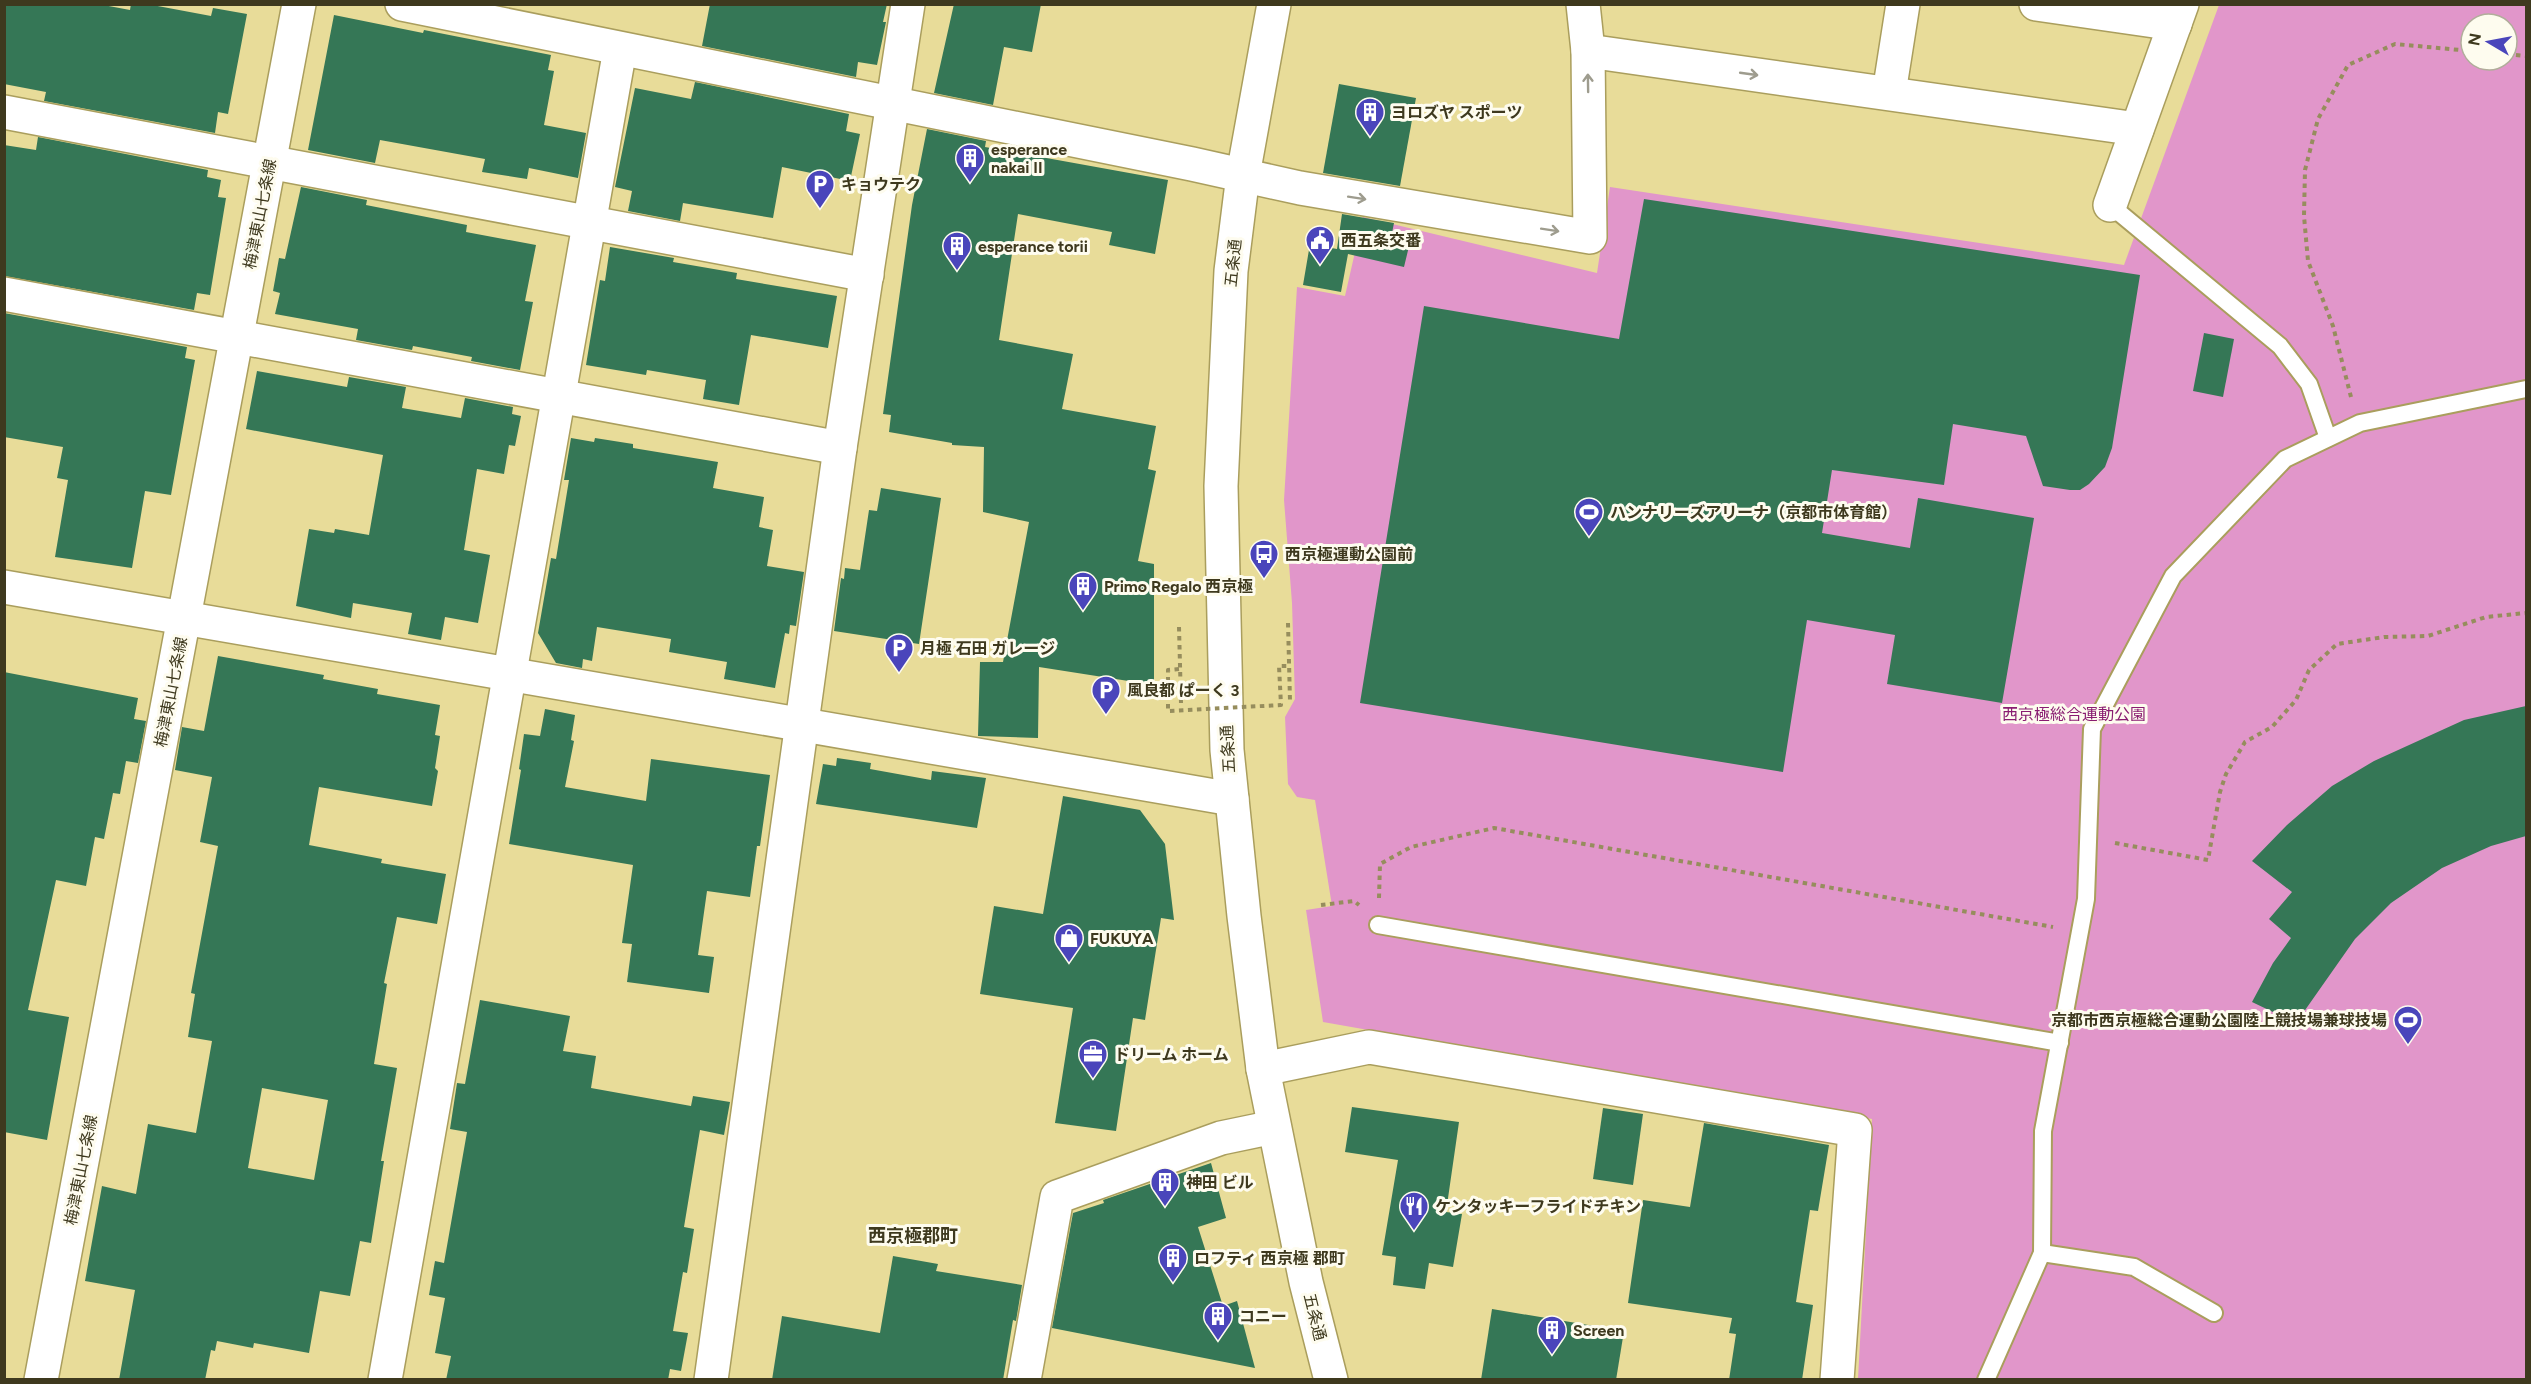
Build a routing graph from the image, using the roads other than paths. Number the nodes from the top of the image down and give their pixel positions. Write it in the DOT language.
graph roads {
  1 [pos="299,4"];
  2 [pos="402,4"];
  3 [pos="908,4"];
  4 [pos="1274,4"];
  5 [pos="1583,4"];
  6 [pos="1904,4"];
  7 [pos="2036,4"];
  8 [pos="2179,14"];
  9 [pos="620,49"];
  10 [pos="1588,51"];
  11 [pos="1889,93"];
  12 [pos="893,104"];
  13 [pos="4,112"];
  14 [pos="2137,129"];
  15 [pos="270,162"];
  16 [pos="1243,175"];
  17 [pos="2110,205"];
  18 [pos="589,222"];
  19 [pos="867,274"];
  20 [pos="4,294"];
  21 [pos="237,337"];
  22 [pos="2526,389"];
  23 [pos="559,396"];
  24 [pos="2328,438"];
  25 [pos="840,448"];
  26 [pos="4,586"];
  27 [pos="185,618"];
  28 [pos="510,674"];
  29 [pos="802,725"];
  30 [pos="1232,799"];
  31 [pos="1378,925"];
  32 [pos="2060,1043"];
  33 [pos="1263,1069"];
  34 [pos="1274,1127"];
  35 [pos="2042,1253"];
  36 [pos="2214,1313"];
  37 [pos="42,1380"];
  38 [pos="385,1380"];
  39 [pos="711,1380"];
  40 [pos="1024,1380"];
  41 [pos="1331,1380"];
  42 [pos="1837,1380"];
  43 [pos="1986,1380"];
  1 -- 15 [label="main road, 梅津東山七条線"];
  2 -- 9 [label="main road"];
  3 -- 12 [label="main road"];
  4 -- 16 [label="main road, 五条通"];
  5 -- 10 [label="main road"];
  6 -- 11 [label="main road"];
  7 -- 8 [label="main road"];
  8 -- 14 [label="main road"];
  9 -- 12 [label="main road"];
  9 -- 18 [label="main road"];
  10 -- 11 [label="main road, one-way"];
  16 -- 10 [label="main road, one-way"];
  11 -- 14 [label="main road"];
  12 -- 16 [label="main road"];
  12 -- 19 [label="main road"];
  13 -- 15 [label="main road"];
  14 -- 17 [label="main road"];
  15 -- 18 [label="main road"];
  15 -- 21 [label="main road, 梅津東山七条線"];
  16 -- 30 [label="main road, 五条通"];
  17 -- 24 [label="lane"];
  18 -- 19 [label="main road"];
  18 -- 23 [label="main road"];
  19 -- 25 [label="main road"];
  20 -- 21 [label="main road"];
  21 -- 23 [label="main road"];
  21 -- 27 [label="main road, 梅津東山七条線"];
  22 -- 24 [label="lane"];
  23 -- 25 [label="main road"];
  23 -- 28 [label="main road"];
  24 -- 32 [label="lane"];
  25 -- 29 [label="main road"];
  26 -- 27 [label="main road"];
  27 -- 28 [label="main road"];
  27 -- 37 [label="main road, 梅津東山七条線"];
  28 -- 29 [label="main road"];
  28 -- 38 [label="main road"];
  29 -- 30 [label="main road"];
  29 -- 39 [label="main road"];
  30 -- 33 [label="main road, 五条通"];
  31 -- 32 [label="lane"];
  32 -- 35 [label="lane"];
  33 -- 34 [label="main road, 五条通"];
  33 -- 42 [label="main road"];
  34 -- 40 [label="main road"];
  34 -- 41 [label="main road, 五条通"];
  35 -- 36 [label="lane"];
  35 -- 43 [label="lane"];
}
